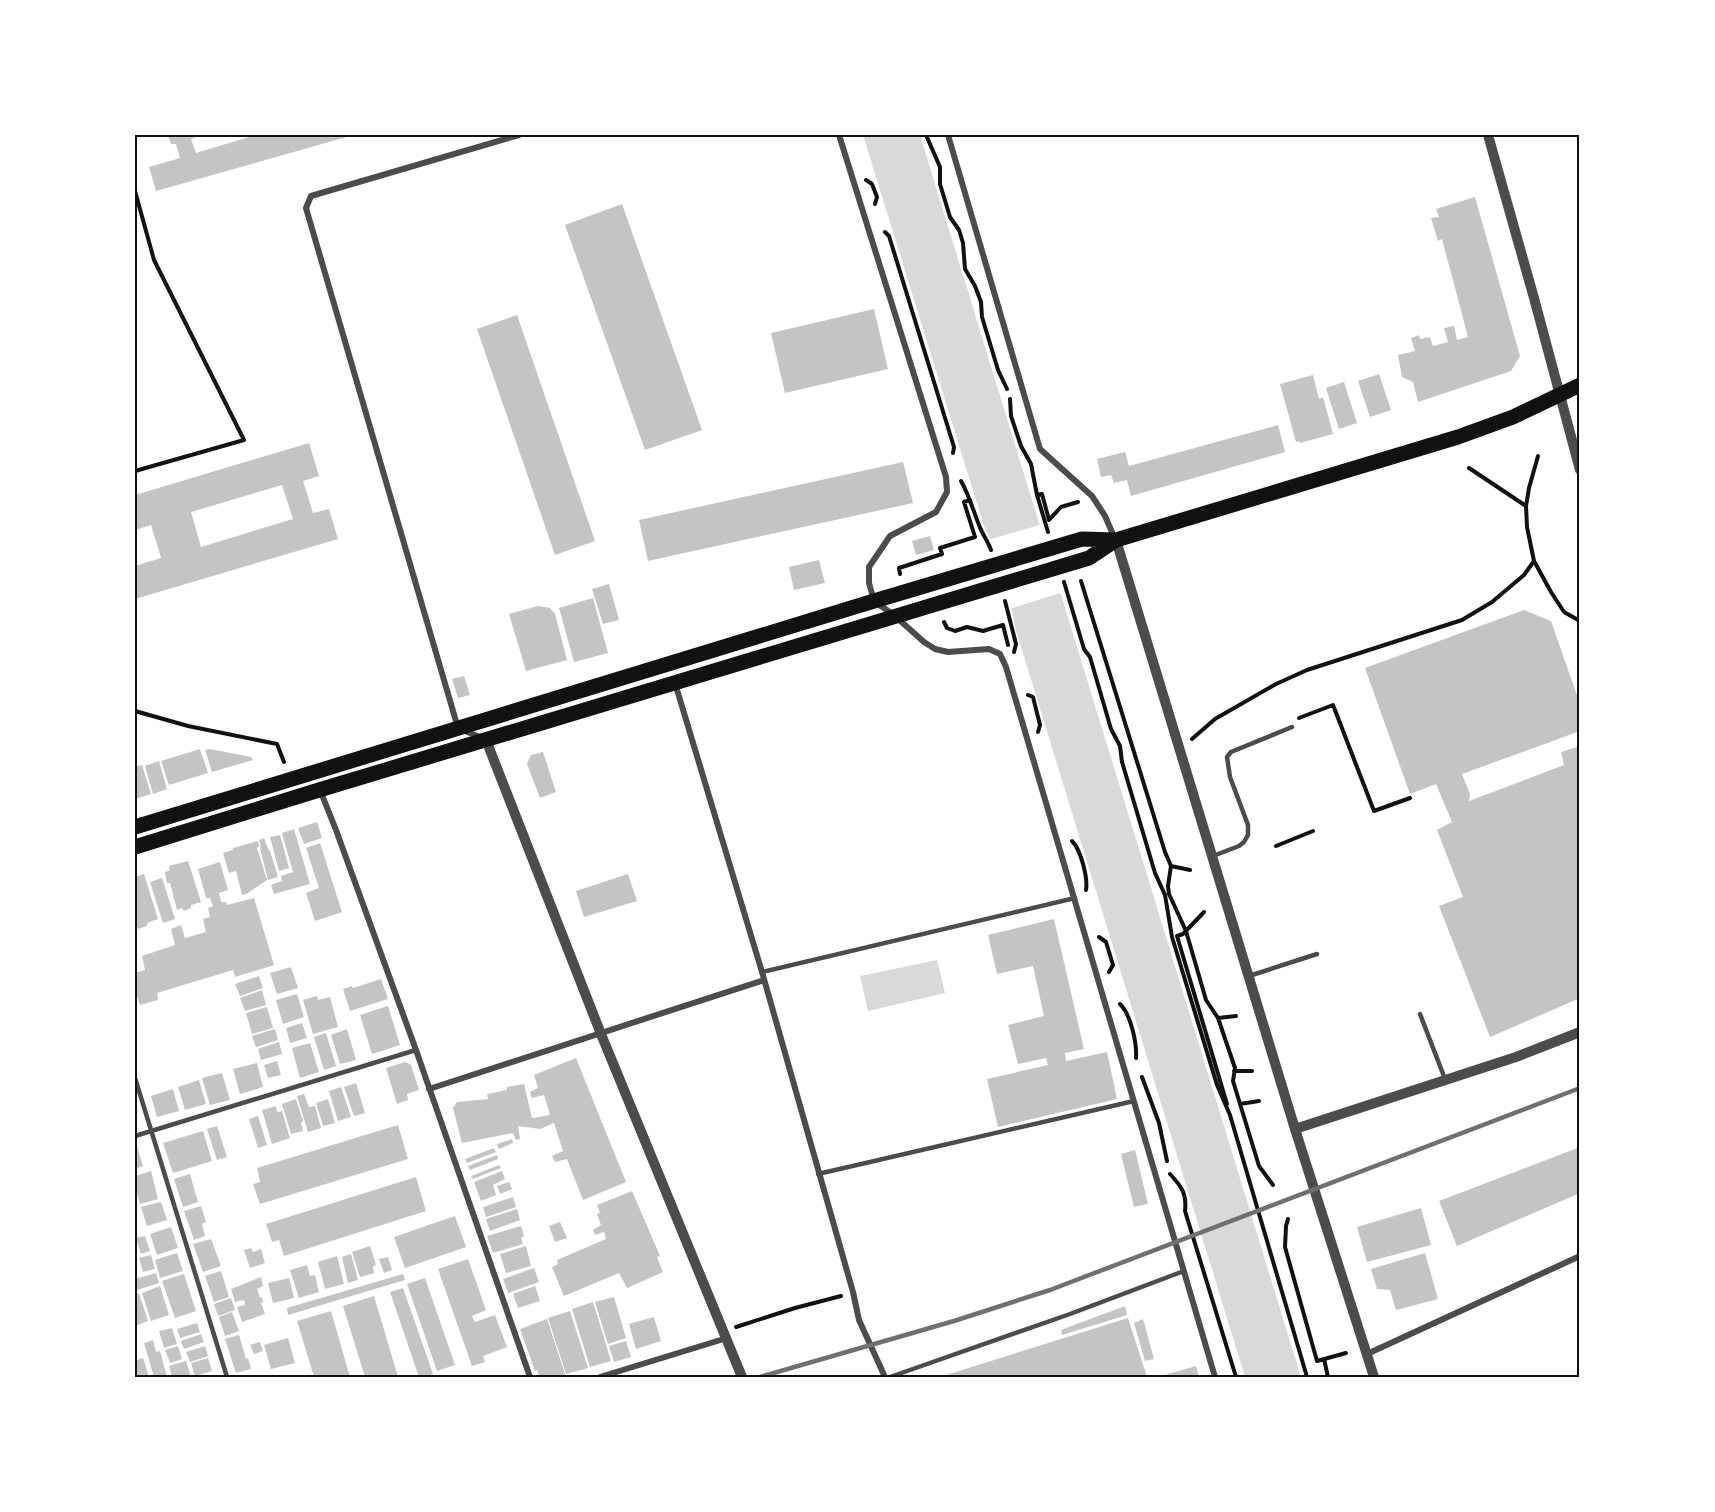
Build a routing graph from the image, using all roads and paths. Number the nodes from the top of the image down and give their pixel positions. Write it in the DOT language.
graph roads {
  1 [pos="519,135"];
  2 [pos="839,135"];
  3 [pos="926,135"];
  4 [pos="948,135"];
  5 [pos="1488,135"];
  6 [pos="135,191"];
  7 [pos="1580,385"];
  8 [pos="1559,395"];
  9 [pos="1538,456"];
  10 [pos="1469,468"];
  11 [pos="1580,470"];
  12 [pos="135,471"];
  13 [pos="1037,495"];
  14 [pos="970,500"];
  15 [pos="1078,502"];
  16 [pos="1526,506"];
  17 [pos="1051,540"];
  18 [pos="1116,540"];
  19 [pos="1534,561"];
  20 [pos="1060,572"];
  21 [pos="900,574"];
  22 [pos="1081,581"];
  23 [pos="874,601"];
  24 [pos="895,616"];
  25 [pos="1580,621"];
  26 [pos="944,622"];
  27 [pos="1009,648"];
  28 [pos="675,683"];
  29 [pos="135,711"];
  30 [pos="1291,725"];
  31 [pos="458,728"];
  32 [pos="1191,739"];
  33 [pos="486,740"];
  34 [pos="284,762"];
  35 [pos="319,790"];
  36 [pos="1410,798"];
  37 [pos="135,826"];
  38 [pos="1313,831"];
  39 [pos="1276,846"];
  40 [pos="135,847"];
  41 [pos="1213,856"];
  42 [pos="1171,866"];
  43 [pos="1190,870"];
  44 [pos="1075,898"];
  45 [pos="1204,912"];
  46 [pos="1186,931"];
  47 [pos="1317,954"];
  48 [pos="762,972"];
  49 [pos="1249,976"];
  50 [pos="764,980"];
  51 [pos="1420,1014"];
  52 [pos="1236,1016"];
  53 [pos="1218,1018"];
  54 [pos="1580,1032"];
  55 [pos="601,1034"];
  56 [pos="416,1050"];
  57 [pos="1234,1071"];
  58 [pos="1252,1071"];
  59 [pos="135,1078"];
  60 [pos="1445,1080"];
  61 [pos="429,1089"];
  62 [pos="1134,1101"];
  63 [pos="1259,1101"];
  64 [pos="1239,1104"];
  65 [pos="1230,1115"];
  66 [pos="1295,1129"];
  67 [pos="152,1131"];
  68 [pos="135,1136"];
  69 [pos="818,1174"];
  70 [pos="1273,1185"];
  71 [pos="1288,1219"];
  72 [pos="1580,1256"];
  73 [pos="1184,1271"];
  74 [pos="853,1292"];
  75 [pos="725,1334"];
  76 [pos="1346,1353"];
  77 [pos="1367,1354"];
  78 [pos="1324,1359"];
  79 [pos="227,1377"];
  80 [pos="530,1377"];
  81 [pos="600,1377"];
  82 [pos="742,1377"];
  83 [pos="885,1377"];
  84 [pos="890,1377"];
  85 [pos="1215,1377"];
  86 [pos="1307,1377"];
  87 [pos="1328,1377"];
  88 [pos="1374,1377"];
  1 -- 31 [label="street"];
  2 -- 23 [label="street"];
  3 -- 13 [label="path"];
  4 -- 18 [label="street"];
  5 -- 8 [label="street"];
  6 -- 12 [label="path"];
  7 -- 8 [label="main road"];
  8 -- 11 [label="street"];
  8 -- 18 [label="main road"];
  9 -- 16 [label="path"];
  10 -- 16 [label="path"];
  13 -- 15 [label="path"];
  13 -- 17 [label="path"];
  14 -- 21 [label="path"];
  16 -- 19 [label="path"];
  18 -- 23 [label="main road"];
  18 -- 24 [label="main road"];
  18 -- 41 [label="street"];
  19 -- 25 [label="path"];
  19 -- 32 [label="path"];
  20 -- 65 [label="path"];
  22 -- 42 [label="path"];
  23 -- 24 [label="street"];
  23 -- 31 [label="main road"];
  24 -- 28 [label="main road"];
  24 -- 44 [label="street"];
  26 -- 27 [label="path"];
  28 -- 33 [label="main road"];
  28 -- 48 [label="street"];
  29 -- 34 [label="path"];
  30 -- 36 [label="path"];
  30 -- 41 [label="lane"];
  31 -- 33 [label="street"];
  31 -- 37 [label="main road"];
  33 -- 35 [label="main road"];
  33 -- 55 [label="street"];
  35 -- 40 [label="main road"];
  35 -- 56 [label="street"];
  38 -- 39 [label="path"];
  41 -- 49 [label="street"];
  42 -- 43 [label="path"];
  42 -- 46 [label="path"];
  44 -- 48 [label="lane"];
  44 -- 62 [label="street"];
  45 -- 46 [label="path"];
  46 -- 53 [label="path"];
  46 -- 65 [label="path"];
  47 -- 49 [label="lane"];
  48 -- 50 [label="street"];
  49 -- 66 [label="street"];
  50 -- 55 [label="street"];
  50 -- 69 [label="street"];
  51 -- 60 [label="lane"];
  52 -- 53 [label="path"];
  53 -- 57 [label="path"];
  54 -- 60 [label="street"];
  55 -- 61 [label="street"];
  55 -- 75 [label="street"];
  56 -- 61 [label="street"];
  56 -- 67 [label="lane"];
  57 -- 58 [label="path"];
  57 -- 64 [label="path"];
  59 -- 67 [label="lane"];
  60 -- 66 [label="street"];
  61 -- 80 [label="street"];
  62 -- 69 [label="lane"];
  62 -- 73 [label="street"];
  63 -- 64 [label="path"];
  64 -- 70 [label="path"];
  65 -- 86 [label="path"];
  66 -- 77 [label="street"];
  67 -- 68 [label="lane"];
  67 -- 79 [label="lane"];
  69 -- 74 [label="street"];
  71 -- 78 [label="path"];
  72 -- 77 [label="street"];
  73 -- 84 [label="lane"];
  73 -- 85 [label="street"];
  74 -- 75 [label="path"];
  74 -- 83 [label="street"];
  75 -- 81 [label="street"];
  75 -- 82 [label="street"];
  76 -- 78 [label="path"];
  77 -- 88 [label="street"];
  78 -- 87 [label="path"];
}
